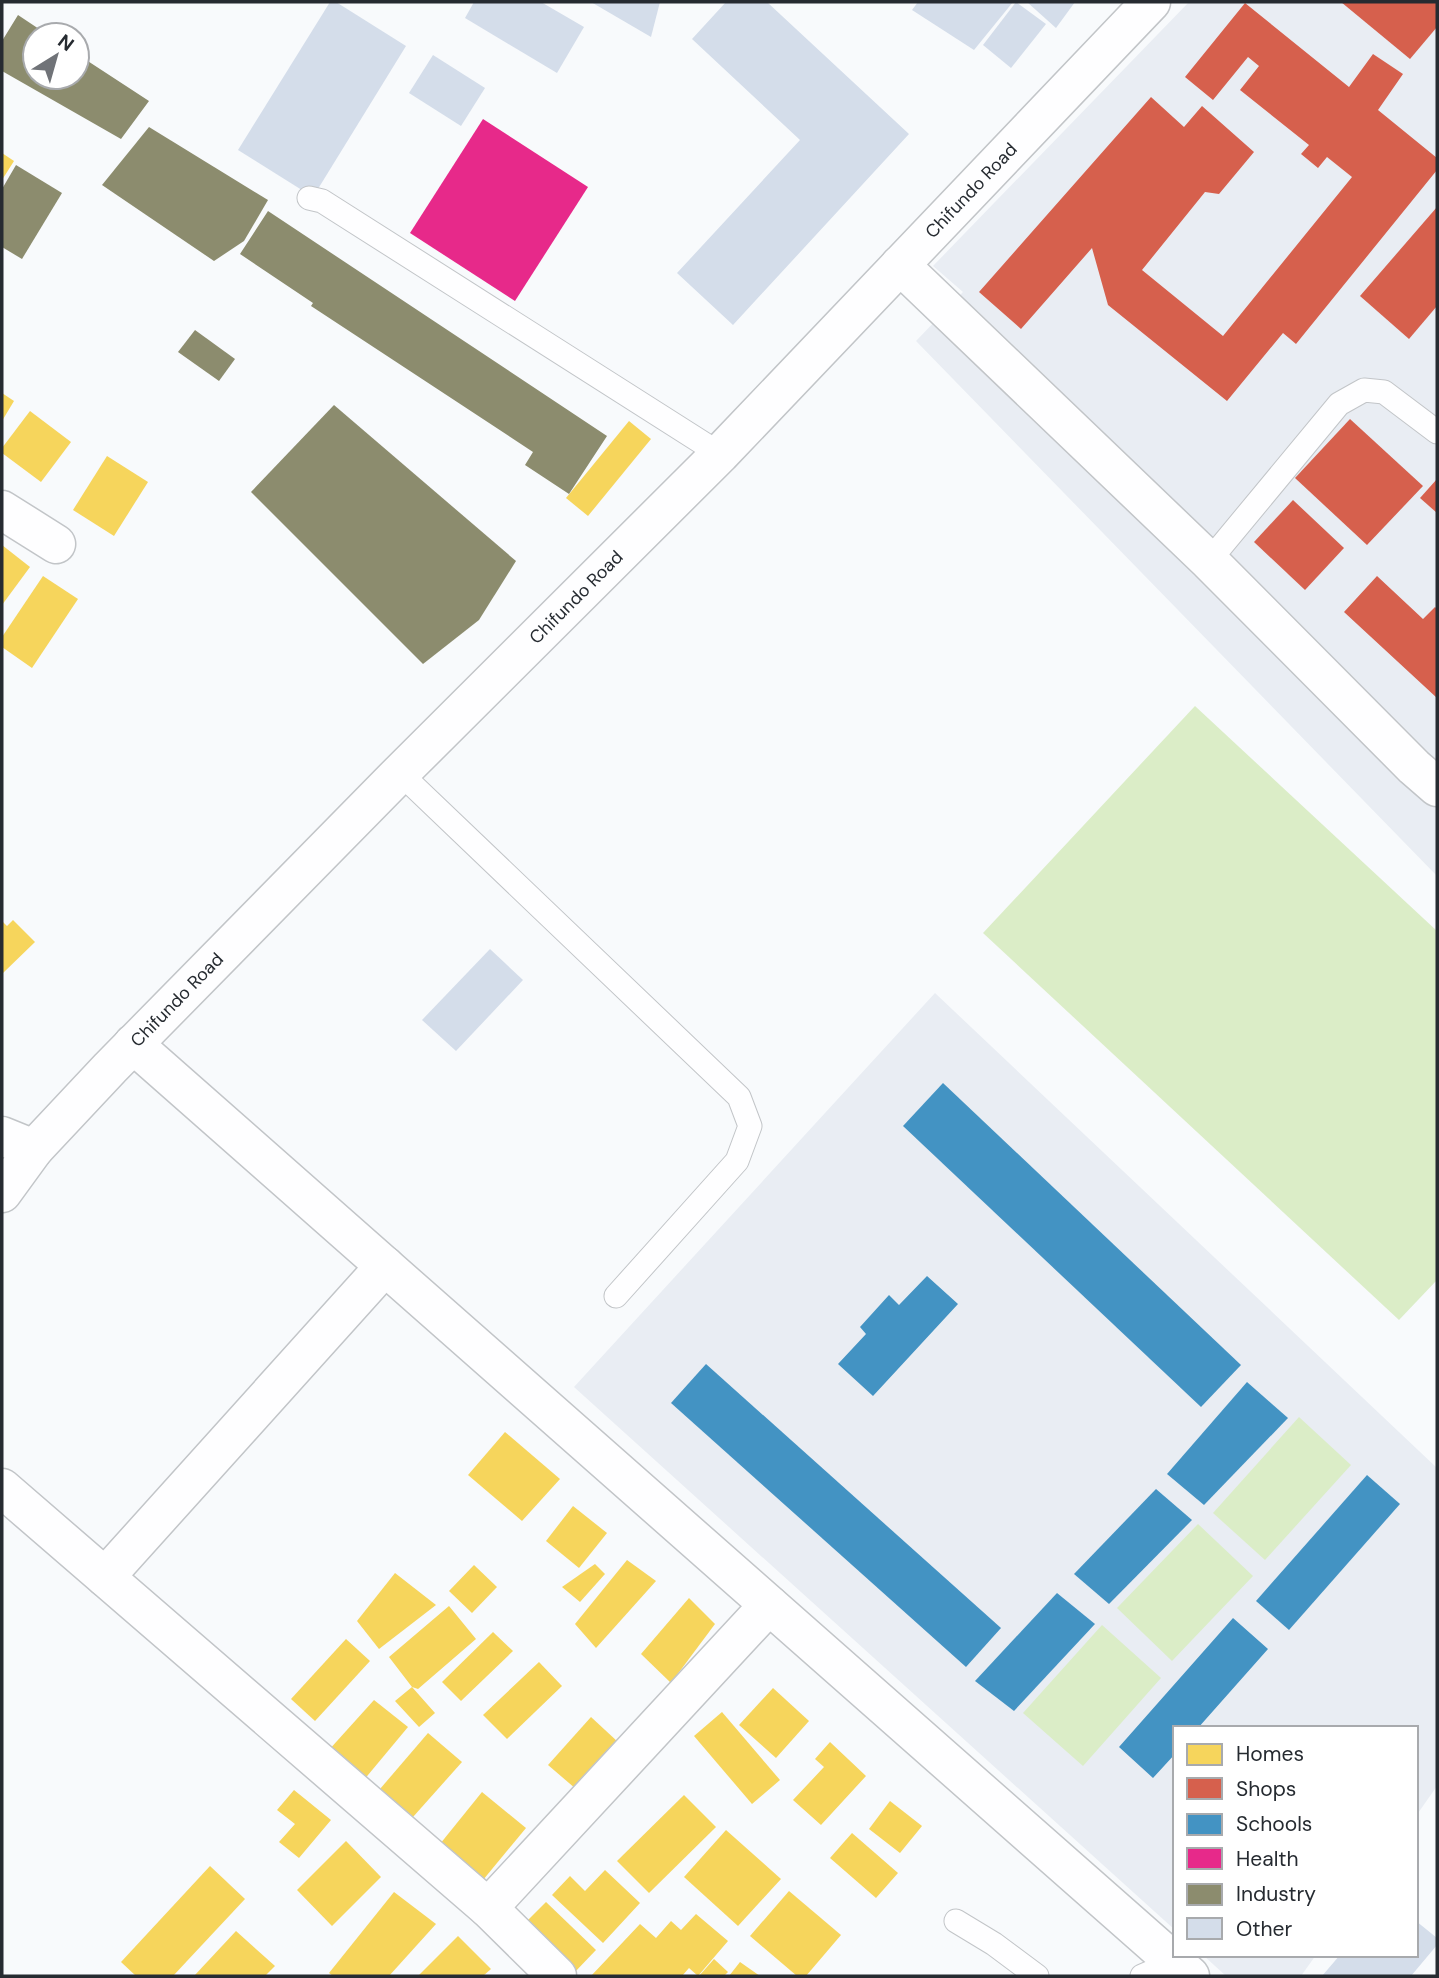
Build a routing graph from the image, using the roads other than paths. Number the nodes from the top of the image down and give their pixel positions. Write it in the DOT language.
graph roads {
  1 [pos="1151,2"];
  2 [pos="309,198"];
  3 [pos="900,265"];
  4 [pos="1437,432"];
  5 [pos="720,454"];
  6 [pos="2,510"];
  7 [pos="56,544"];
  8 [pos="1209,561"];
  9 [pos="400,772"];
  10 [pos="1437,787"];
  11 [pos="133,1044"];
  12 [pos="18,1143"];
  13 [pos="2,1193"];
  14 [pos="385,1266"];
  15 [pos="616,1296"];
  16 [pos="2,1488"];
  17 [pos="105,1577"];
  18 [pos="769,1605"];
  19 [pos="488,1908"];
  20 [pos="956,1921"];
  21 [pos="1169,1972"];
  22 [pos="557,1976"];
  23 [pos="1037,1976"];
  1 -- 3 [label="street, Chifundo Road"];
  2 -- 5 [label="lane"];
  3 -- 5 [label="street, Chifundo Road"];
  3 -- 8 [label="street"];
  4 -- 8 [label="lane"];
  5 -- 9 [label="street, Chifundo Road"];
  6 -- 7 [label="street"];
  8 -- 10 [label="street"];
  9 -- 11 [label="street, Chifundo Road"];
  9 -- 15 [label="lane"];
  11 -- 12 [label="street, Chifundo Road"];
  11 -- 14 [label="street"];
  12 -- 13 [label="street, Chifundo Road"];
  14 -- 17 [label="street"];
  14 -- 18 [label="street"];
  16 -- 17 [label="street"];
  17 -- 19 [label="street"];
  18 -- 19 [label="street"];
  18 -- 21 [label="street"];
  19 -- 22 [label="street"];
  20 -- 23 [label="lane"];
}
